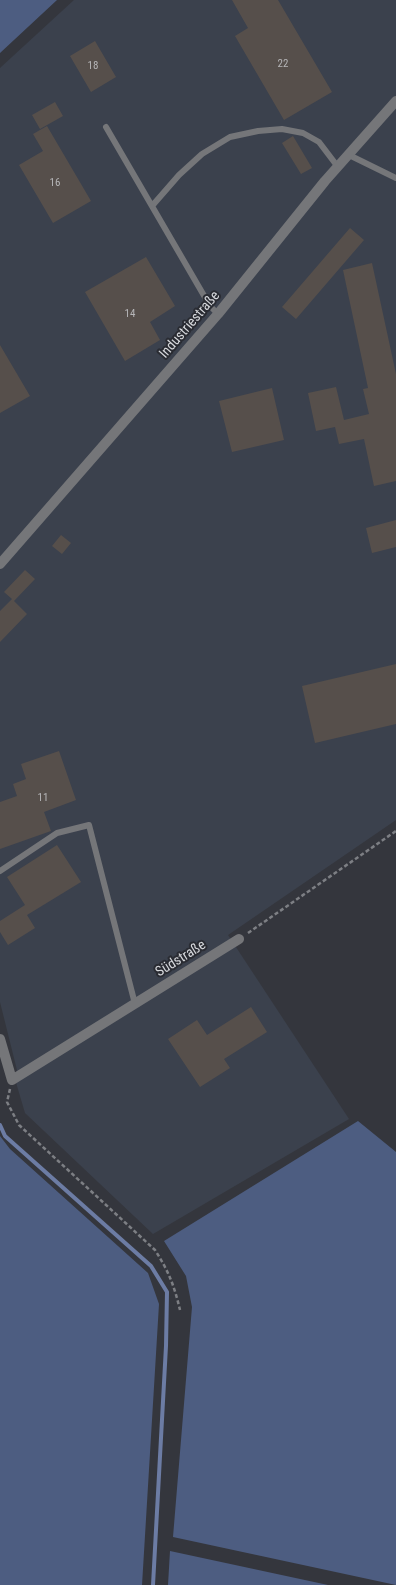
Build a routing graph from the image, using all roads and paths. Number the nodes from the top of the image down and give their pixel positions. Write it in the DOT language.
graph roads {
  1 [pos="396,101"];
  2 [pos="106,127"];
  3 [pos="349,155"];
  4 [pos="338,167"];
  5 [pos="396,178"];
  6 [pos="152,206"];
  7 [pos="218,314"];
  8 [pos="0,564"];
  9 [pos="396,832"];
  10 [pos="0,871"];
  11 [pos="239,940"];
  12 [pos="136,1004"];
  13 [pos="0,1039"];
  14 [pos="12,1080"];
  15 [pos="180,1310"];
  1 -- 3 [label="street, Industriestraße"];
  2 -- 6 [label="lane"];
  3 -- 4 [label="street, Industriestraße"];
  3 -- 5 [label="lane"];
  4 -- 6 [label="lane"];
  4 -- 7 [label="street, Industriestraße"];
  6 -- 7 [label="lane"];
  7 -- 8 [label="street, Industriestraße"];
  9 -- 11 [label="path"];
  10 -- 12 [label="lane"];
  11 -- 12 [label="street, Südstraße"];
  12 -- 14 [label="street, Südstraße"];
  13 -- 14 [label="street"];
  14 -- 15 [label="path"];
}
